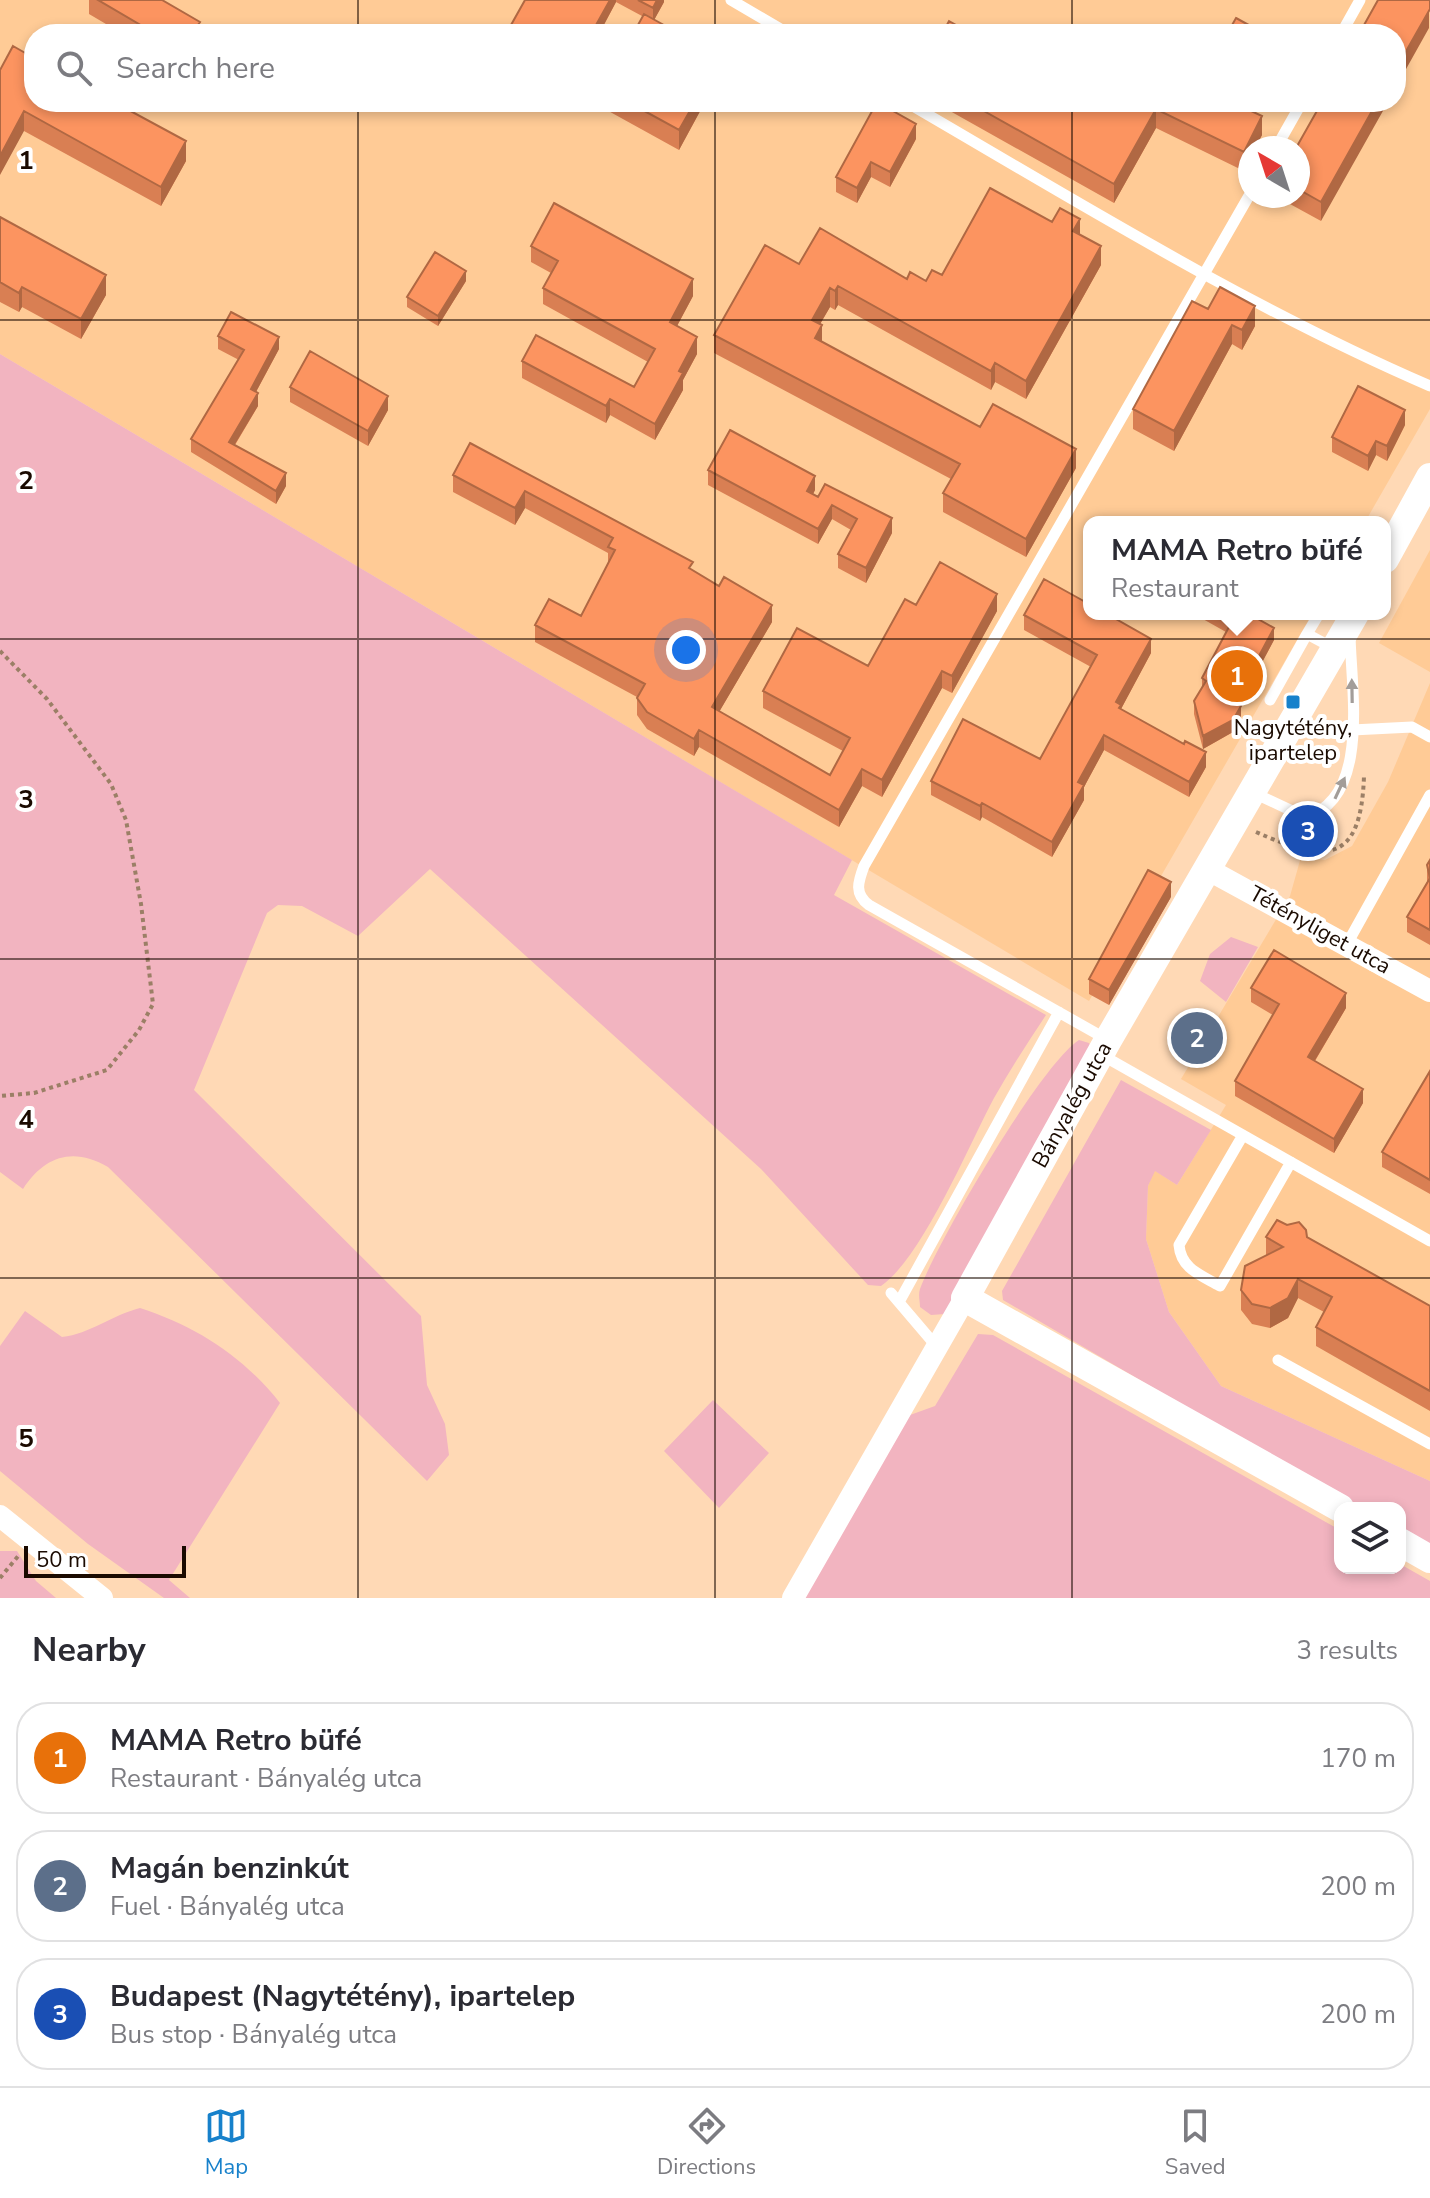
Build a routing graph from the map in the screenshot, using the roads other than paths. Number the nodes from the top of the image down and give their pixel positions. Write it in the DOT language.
graph roads {
  1 [pos="731,0"];
  2 [pos="1360,0"];
  3 [pos="772,24"];
  4 [pos="1347,24"];
  5 [pos="923,112"];
  6 [pos="1296,112"];
  7 [pos="1283,136"];
  8 [pos="1242,208"];
  9 [pos="1204,275"];
  10 [pos="1430,386"];
  11 [pos="1430,477"];
  12 [pos="1391,548"];
  13 [pos="1315,620"];
  14 [pos="1352,620"];
  15 [pos="1353,620"];
  16 [pos="1307,634"];
  17 [pos="1336,649"];
  18 [pos="1270,700"];
  19 [pos="1352,730"];
  20 [pos="1430,737"];
  21 [pos="1254,793"];
  22 [pos="1430,795"];
  23 [pos="1209,870"];
  24 [pos="1347,944"];
  25 [pos="1430,991"];
  26 [pos="1059,1012"];
  27 [pos="1104,1047"];
  28 [pos="1243,1135"];
  29 [pos="1291,1162"];
  30 [pos="1430,1241"];
  31 [pos="965,1298"];
  32 [pos="937,1347"];
  33 [pos="1278,1360"];
  34 [pos="1430,1444"];
  35 [pos="1334,1505"];
  36 [pos="0,1516"];
  37 [pos="1406,1545"];
  38 [pos="1430,1559"];
  39 [pos="102,1598"];
  40 [pos="793,1598"];
  1 -- 3 [label="lane"];
  2 -- 4 [label="lane"];
  5 -- 9 [label="lane"];
  6 -- 7 [label="lane"];
  8 -- 9 [label="lane"];
  9 -- 10 [label="lane"];
  9 -- 26 [label="lane"];
  11 -- 12 [label="street"];
  13 -- 16 [label="lane"];
  14 -- 17 [label="street, Bányalég utca"];
  19 -- 15 [label="lane, one-way"];
  16 -- 17 [label="lane"];
  16 -- 18 [label="lane"];
  17 -- 21 [label="street, Bányalég utca"];
  19 -- 20 [label="lane"];
  21 -- 19 [label="lane, one-way"];
  21 -- 23 [label="street, Bányalég utca"];
  22 -- 24 [label="lane"];
  23 -- 24 [label="street, Tétényliget utca"];
  23 -- 27 [label="street, Bányalég utca"];
  24 -- 25 [label="street, Tétényliget utca"];
  26 -- 27 [label="lane"];
  26 -- 32 [label="lane"];
  27 -- 28 [label="lane"];
  27 -- 31 [label="street, Bányalég utca"];
  28 -- 29 [label="lane"];
  28 -- 29 [label="lane"];
  29 -- 30 [label="lane"];
  31 -- 32 [label="street, Bányalég utca"];
  31 -- 35 [label="street"];
  32 -- 40 [label="street, Bányalég utca"];
  33 -- 34 [label="lane"];
  36 -- 39 [label="street"];
  37 -- 38 [label="street"];
}
